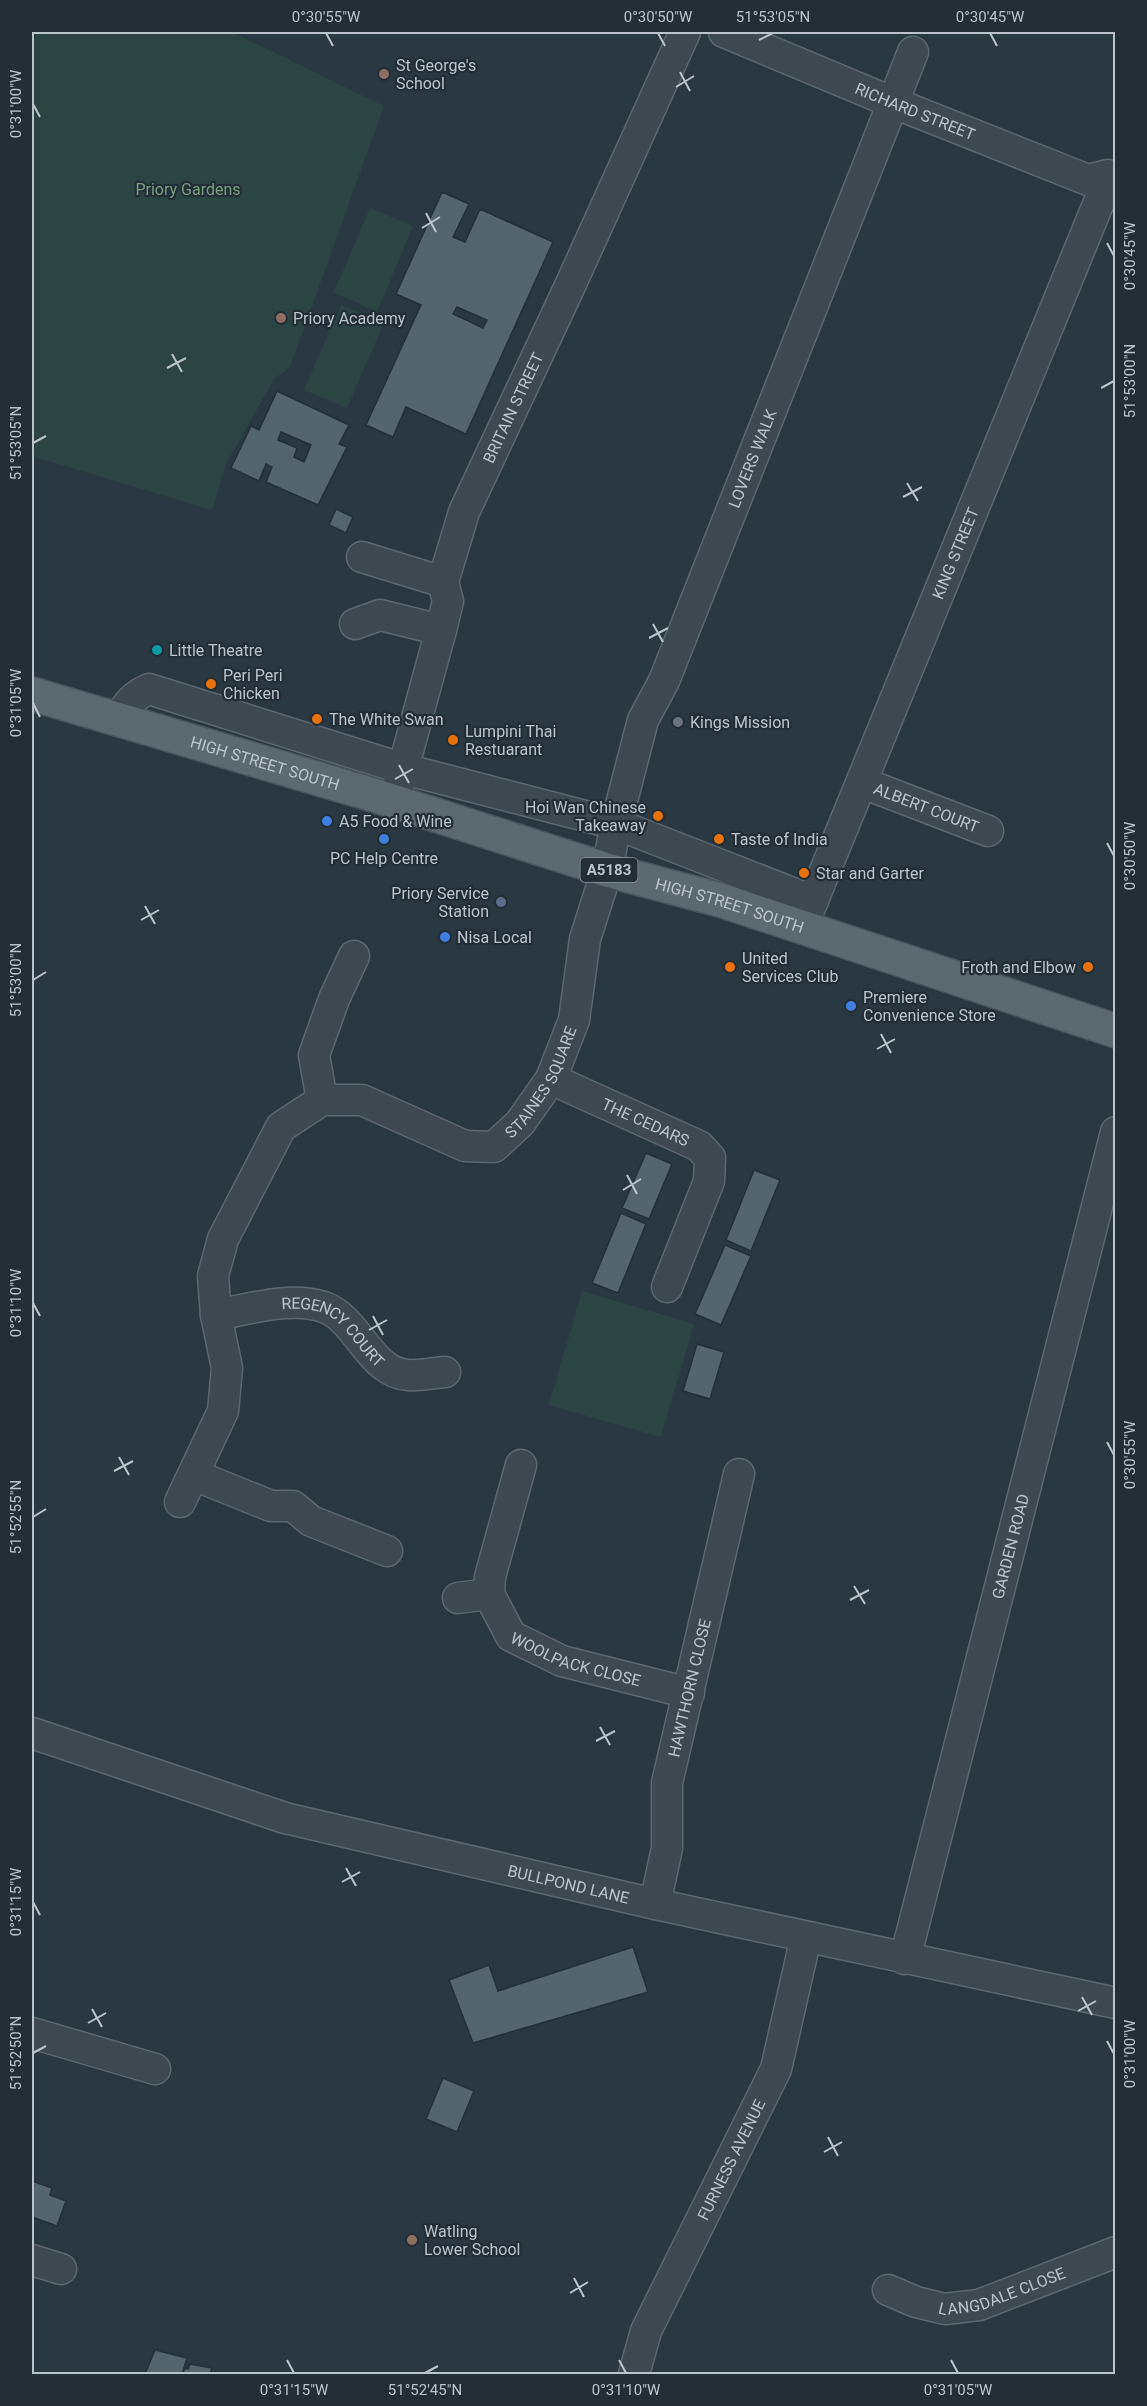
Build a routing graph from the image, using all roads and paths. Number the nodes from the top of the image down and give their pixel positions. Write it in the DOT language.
graph roads {
  1 [pos="685,32"];
  2 [pos="724,32"];
  3 [pos="914,52"];
  4 [pos="894,103"];
  5 [pos="1112,177"];
  6 [pos="362,557"];
  7 [pos="443,582"];
  8 [pos="355,624"];
  9 [pos="441,630"];
  10 [pos="32,694"];
  11 [pos="119,719"];
  12 [pos="404,769"];
  13 [pos="863,783"];
  14 [pos="394,802"];
  15 [pos="616,824"];
  16 [pos="988,831"];
  17 [pos="607,870"];
  18 [pos="807,914"];
  19 [pos="354,956"];
  20 [pos="1116,1031"];
  21 [pos="551,1079"];
  22 [pos="322,1100"];
  23 [pos="1116,1132"];
  24 [pos="667,1287"];
  25 [pos="216,1315"];
  26 [pos="445,1372"];
  27 [pos="521,1465"];
  28 [pos="739,1474"];
  29 [pos="194,1475"];
  30 [pos="180,1502"];
  31 [pos="387,1551"];
  32 [pos="489,1594"];
  33 [pos="458,1598"];
  34 [pos="689,1693"];
  35 [pos="32,1733"];
  36 [pos="655,1904"];
  37 [pos="806,1937"];
  38 [pos="905,1959"];
  39 [pos="1116,2003"];
  40 [pos="32,2033"];
  41 [pos="155,2069"];
  42 [pos="1116,2252"];
  43 [pos="32,2260"];
  44 [pos="61,2269"];
  45 [pos="888,2290"];
  46 [pos="634,2374"];
  1 -- 7 [label="street, BRITAIN STREET"];
  2 -- 4 [label="street, RICHARD STREET"];
  3 -- 4 [label="street, LOVERS WALK"];
  4 -- 5 [label="street, RICHARD STREET"];
  4 -- 15 [label="street, LOVERS WALK"];
  5 -- 13 [label="street, KING STREET"];
  6 -- 7 [label="street"];
  7 -- 9 [label="street, BRITAIN STREET"];
  8 -- 9 [label="street"];
  9 -- 12 [label="street, BRITAIN STREET"];
  10 -- 11 [label="main road, HIGH STREET SOUTH / A5183"];
  11 -- 12 [label="street"];
  11 -- 14 [label="main road, HIGH STREET SOUTH / A5183"];
  12 -- 14 [label="street, BRITAIN STREET"];
  12 -- 15 [label="street"];
  13 -- 16 [label="street, ALBERT COURT"];
  13 -- 18 [label="street, KING STREET"];
  14 -- 17 [label="main road, HIGH STREET SOUTH / A5183"];
  15 -- 17 [label="street, LOVERS WALK"];
  15 -- 18 [label="street"];
  17 -- 18 [label="main road, HIGH STREET SOUTH / A5183"];
  17 -- 21 [label="street, STAINES SQUARE"];
  18 -- 20 [label="main road, HIGH STREET SOUTH / A5183"];
  19 -- 22 [label="street"];
  21 -- 22 [label="street, STAINES SQUARE"];
  21 -- 24 [label="street, THE CEDARS"];
  22 -- 25 [label="street"];
  23 -- 38 [label="street, GARDEN ROAD"];
  25 -- 26 [label="street, REGENCY COURT"];
  25 -- 29 [label="street"];
  27 -- 32 [label="street"];
  28 -- 34 [label="street, HAWTHORN CLOSE"];
  29 -- 30 [label="street"];
  29 -- 31 [label="street"];
  32 -- 33 [label="street"];
  32 -- 34 [label="street, WOOLPACK CLOSE"];
  34 -- 36 [label="street, HAWTHORN CLOSE"];
  35 -- 36 [label="street, BULLPOND LANE"];
  36 -- 37 [label="street, BULLPOND LANE"];
  37 -- 38 [label="street, BULLPOND LANE"];
  37 -- 46 [label="street, FURNESS AVENUE"];
  38 -- 39 [label="street, BULLPOND LANE"];
  40 -- 41 [label="street"];
  42 -- 45 [label="street, LANGDALE CLOSE"];
  43 -- 44 [label="street"];
}
